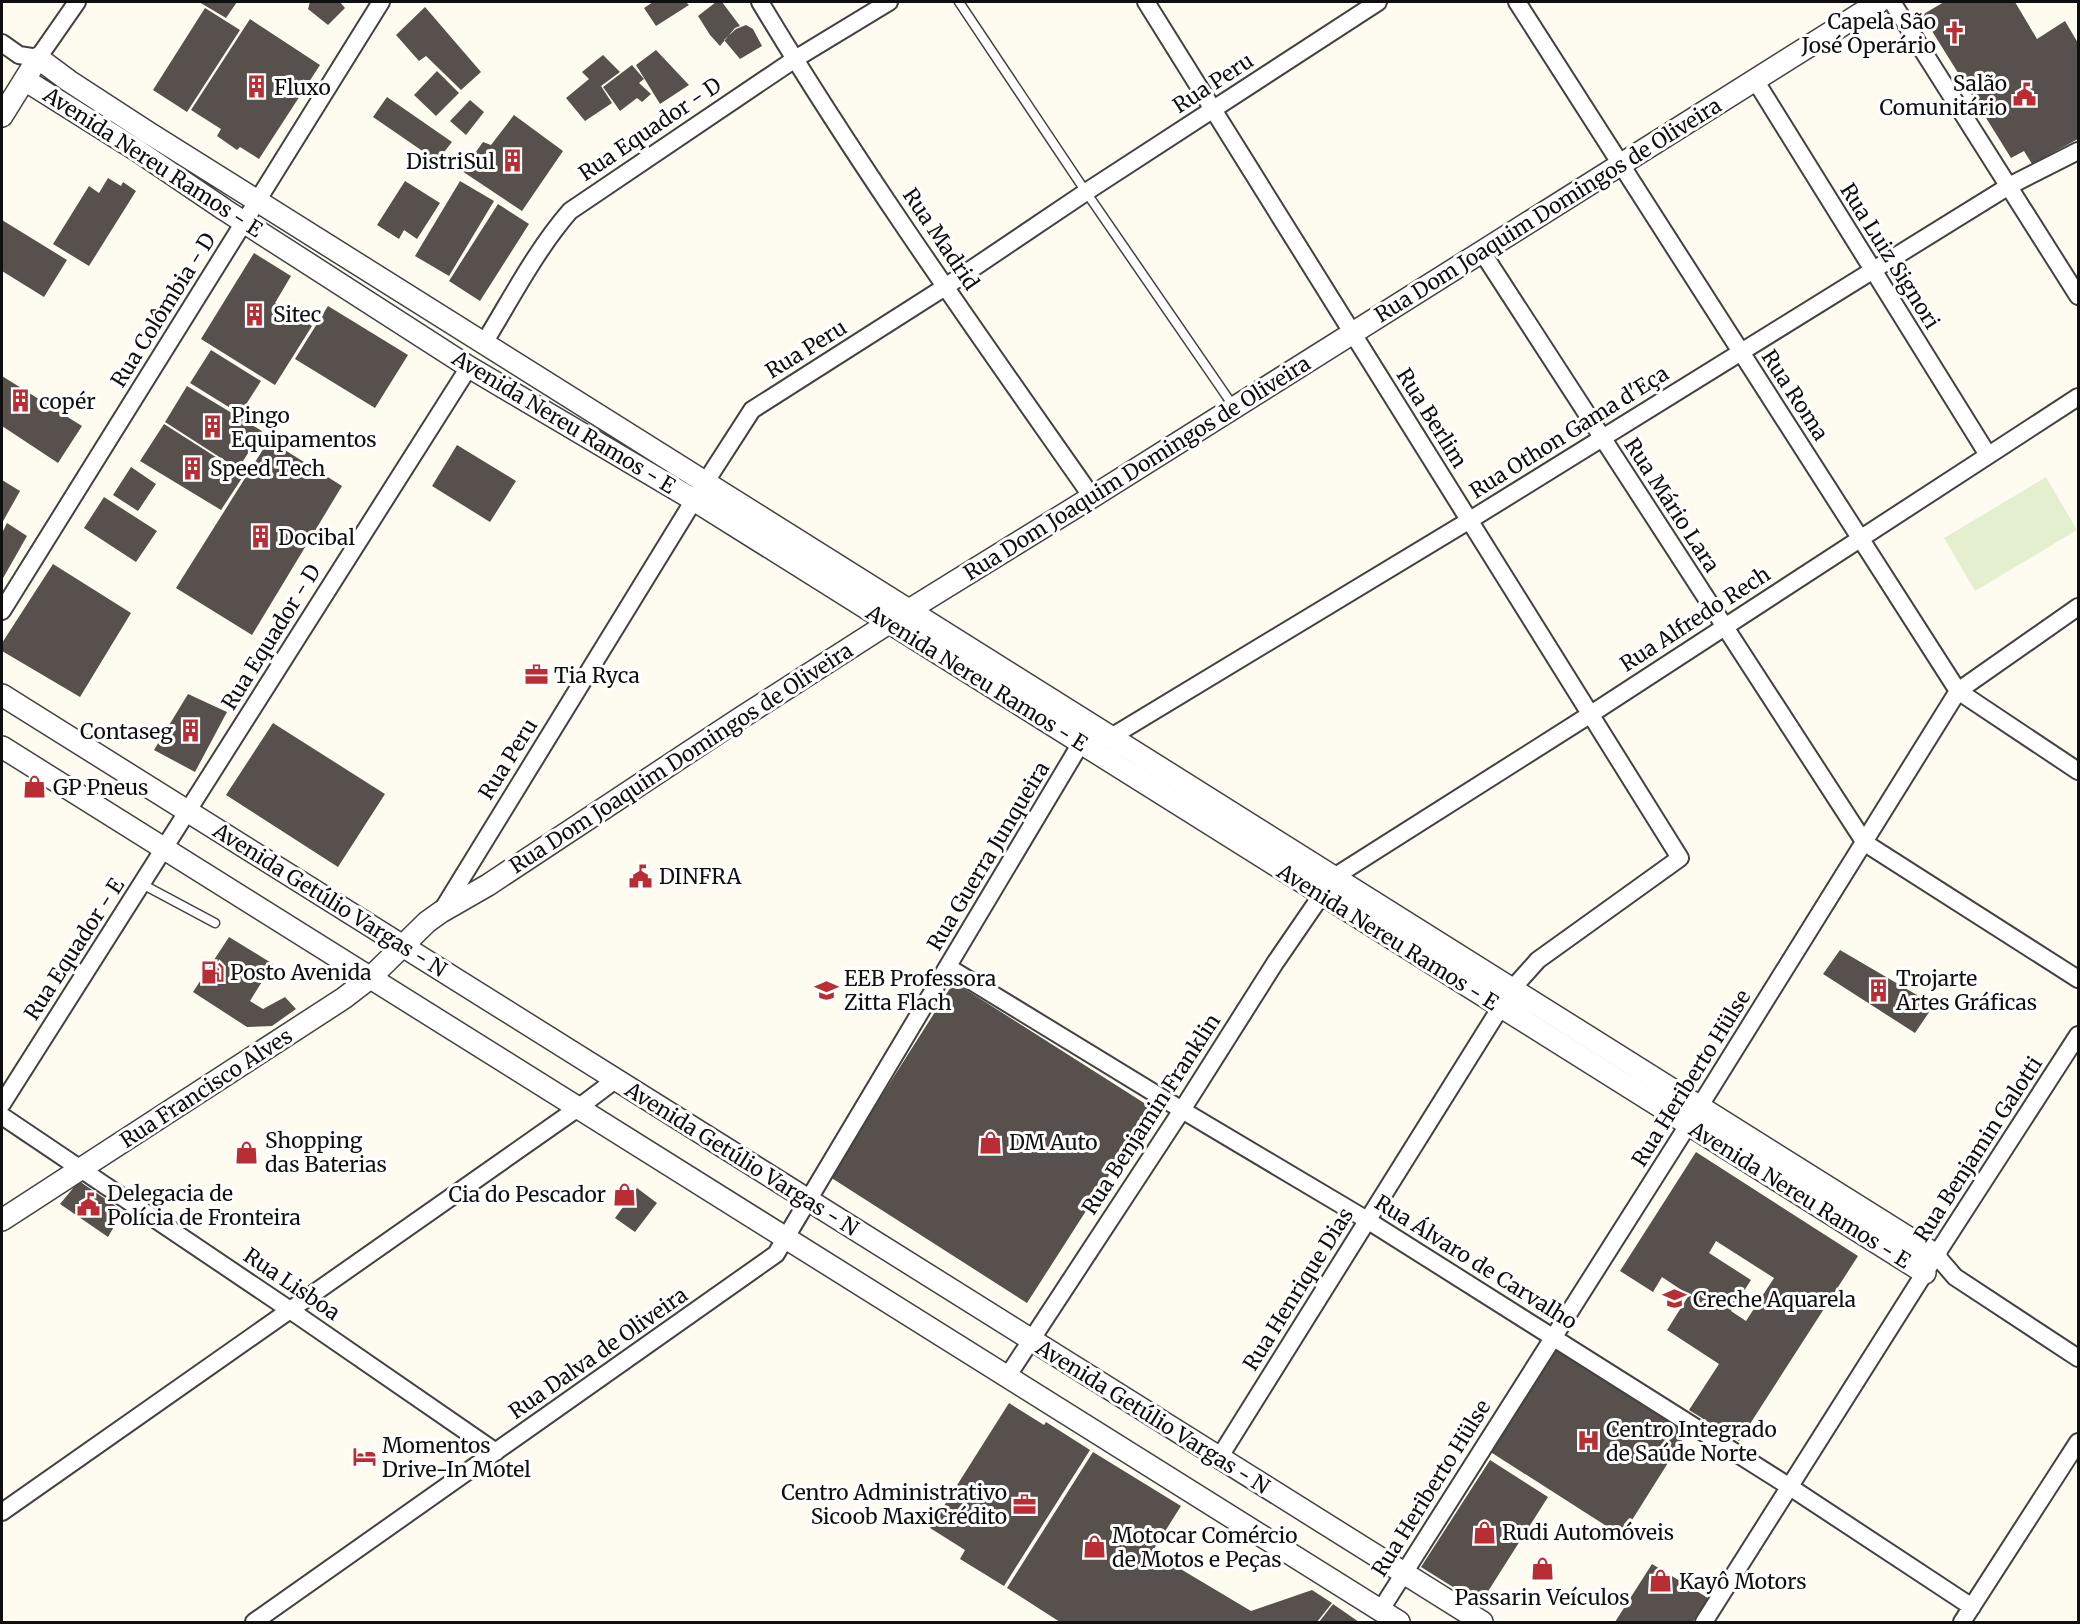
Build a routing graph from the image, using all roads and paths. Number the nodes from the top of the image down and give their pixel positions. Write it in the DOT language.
graph roads {
  1 [pos="77,2"];
  2 [pos="381,2"];
  3 [pos="760,2"];
  4 [pos="889,2"];
  5 [pos="959,2"];
  6 [pos="1146,2"];
  7 [pos="1378,2"];
  8 [pos="1517,2"];
  9 [pos="1879,2"];
  10 [pos="1892,2"];
  11 [pos="2,43"];
  12 [pos="29,57"];
  13 [pos="795,59"];
  14 [pos="25,80"];
  15 [pos="1755,80"];
  16 [pos="1213,109"];
  17 [pos="2,116"];
  18 [pos="143,142"];
  19 [pos="2079,151"];
  20 [pos="1621,164"];
  21 [pos="2009,186"];
  22 [pos="1086,192"];
  23 [pos="258,201"];
  24 [pos="244,222"];
  25 [pos="1482,252"];
  26 [pos="1873,270"];
  27 [pos="945,287"];
  28 [pos="2079,296"];
  29 [pos="1353,333"];
  30 [pos="484,344"];
  31 [pos="1741,352"];
  32 [pos="469,367"];
  33 [pos="2079,397"];
  34 [pos="1234,408"];
  35 [pos="1602,438"];
  36 [pos="1988,455"];
  37 [pos="705,482"];
  38 [pos="1092,497"];
  39 [pos="694,500"];
  40 [pos="1470,520"];
  41 [pos="1860,539"];
  42 [pos="2079,607"];
  43 [pos="909,610"];
  44 [pos="2,611"];
  45 [pos="889,623"];
  46 [pos="1725,627"];
  47 [pos="1012,675"];
  48 [pos="1958,691"];
  49 [pos="1000,693"];
  50 [pos="2,695"];
  51 [pos="1591,714"];
  52 [pos="1111,737"];
  53 [pos="1081,743"];
  54 [pos="2,747"];
  55 [pos="2079,771"];
  56 [pos="188,810"];
  57 [pos="1865,843"];
  58 [pos="164,849"];
  59 [pos="1680,858"];
  60 [pos="1334,877"];
  61 [pos="142,884"];
  62 [pos="1322,895"];
  63 [pos="441,912"];
  64 [pos="215,922"];
  65 [pos="402,946"];
  66 [pos="948,967"];
  67 [pos="370,978"];
  68 [pos="2079,979"];
  69 [pos="1512,988"];
  70 [pos="1500,1007"];
  71 [pos="2079,1035"];
  72 [pos="1605,1046"];
  73 [pos="1592,1065"];
  74 [pos="615,1080"];
  75 [pos="2,1104"];
  76 [pos="1700,1106"];
  77 [pos="578,1108"];
  78 [pos="1182,1110"];
  79 [pos="2,1116"];
  80 [pos="1688,1125"];
  81 [pos="82,1168"];
  82 [pos="1819,1180"];
  83 [pos="1807,1200"];
  84 [pos="809,1201"];
  85 [pos="2,1220"];
  86 [pos="1368,1220"];
  87 [pos="786,1239"];
  88 [pos="1936,1255"];
  89 [pos="1925,1273"];
  90 [pos="1955,1277"];
  91 [pos="290,1310"];
  92 [pos="1553,1337"];
  93 [pos="1030,1339"];
  94 [pos="2079,1358"];
  95 [pos="1007,1377"];
  96 [pos="2079,1442"];
  97 [pos="496,1452"];
  98 [pos="1219,1458"];
  99 [pos="1790,1487"];
  100 [pos="2,1512"];
  101 [pos="1404,1574"];
  102 [pos="1972,1607"];
  103 [pos="1380,1611"];
  104 [pos="254,1623"];
  105 [pos="1399,1623"];
  106 [pos="1482,1623"];
  107 [pos="1704,1623"];
  108 [pos="1962,1623"];
  1 -- 12 [label="street"];
  2 -- 23 [label="street, Rua Colômbia - D"];
  3 -- 13 [label="street, Rua Madrid"];
  4 -- 13 [label="street, Rua Equador - D"];
  5 -- 22 [label="lane"];
  6 -- 16 [label="street, Rua Berlim"];
  7 -- 16 [label="street, Rua Peru"];
  8 -- 20 [label="street, Rua Roma"];
  9 -- 15 [label="street, Rua Dom Joaquim Domingos de Oliveira"];
  10 -- 21 [label="street"];
  11 -- 12 [label="street, Avenida Nereu Ramos - E"];
  12 -- 14 [label="street"];
  12 -- 18 [label="street, Avenida Nereu Ramos - E"];
  13 -- 27 [label="street, Rua Madrid"];
  13 -- 30 [label="street, Rua Equador - D"];
  14 -- 17 [label="street"];
  14 -- 18 [label="street, Avenida Nereu Ramos - E"];
  15 -- 20 [label="street, Rua Dom Joaquim Domingos de Oliveira"];
  15 -- 26 [label="street, Rua Luiz Signori"];
  16 -- 22 [label="street, Rua Peru"];
  16 -- 29 [label="street, Rua Berlim"];
  18 -- 23 [label="street, Avenida Nereu Ramos - E"];
  18 -- 24 [label="street, Avenida Nereu Ramos - E"];
  19 -- 21 [label="street, Rua Othon Gama d'Eça"];
  20 -- 25 [label="street, Rua Dom Joaquim Domingos de Oliveira"];
  20 -- 31 [label="street, Rua Roma"];
  21 -- 26 [label="street, Rua Othon Gama d'Eça"];
  21 -- 28 [label="street"];
  22 -- 27 [label="street, Rua Peru"];
  22 -- 34 [label="lane"];
  23 -- 24 [label="street, Rua Colômbia - D"];
  23 -- 30 [label="street, Avenida Nereu Ramos - E"];
  24 -- 32 [label="street, Avenida Nereu Ramos - E"];
  24 -- 44 [label="street, Rua Colômbia - D"];
  25 -- 29 [label="street, Rua Dom Joaquim Domingos de Oliveira"];
  25 -- 35 [label="street, Rua Mário Lara"];
  26 -- 31 [label="street, Rua Othon Gama d'Eça"];
  26 -- 36 [label="street, Rua Luiz Signori"];
  27 -- 37 [label="street, Rua Peru"];
  27 -- 38 [label="street, Rua Madrid"];
  29 -- 34 [label="street, Rua Dom Joaquim Domingos de Oliveira"];
  29 -- 40 [label="street, Rua Berlim"];
  30 -- 37 [label="street, Avenida Nereu Ramos - E"];
  31 -- 35 [label="street, Rua Othon Gama d'Eça"];
  31 -- 41 [label="street, Rua Roma"];
  32 -- 39 [label="street, Avenida Nereu Ramos - E"];
  32 -- 56 [label="street, Rua Equador - D"];
  33 -- 36 [label="street, Rua Alfredo Rech"];
  34 -- 38 [label="street, Rua Dom Joaquim Domingos de Oliveira"];
  35 -- 40 [label="street, Rua Othon Gama d'Eça"];
  35 -- 46 [label="street, Rua Mário Lara"];
  36 -- 41 [label="street, Rua Alfredo Rech"];
  37 -- 39 [label="street, Rua Peru"];
  37 -- 43 [label="street, Avenida Nereu Ramos - E"];
  38 -- 43 [label="street, Rua Dom Joaquim Domingos de Oliveira"];
  39 -- 45 [label="street, Avenida Nereu Ramos - E"];
  39 -- 63 [label="street, Rua Peru"];
  40 -- 51 [label="street, Rua Berlim"];
  40 -- 52 [label="street, Rua Othon Gama d'Eça"];
  41 -- 46 [label="street, Rua Alfredo Rech"];
  41 -- 48 [label="street, Rua Roma"];
  42 -- 48 [label="street, Rua Heriberto Hülse"];
  43 -- 45 [label="street, Rua Dom Joaquim Domingos de Oliveira"];
  43 -- 47 [label="street, Avenida Nereu Ramos - E"];
  45 -- 49 [label="street, Avenida Nereu Ramos - E"];
  45 -- 63 [label="street, Rua Dom Joaquim Domingos de Oliveira"];
  46 -- 51 [label="street, Rua Alfredo Rech"];
  46 -- 57 [label="street, Rua Mário Lara"];
  47 -- 49 [label="street"];
  47 -- 52 [label="street, Avenida Nereu Ramos - E"];
  48 -- 55 [label="street, Rua Roma"];
  48 -- 57 [label="street, Rua Heriberto Hülse"];
  49 -- 53 [label="street, Avenida Nereu Ramos - E"];
  50 -- 56 [label="street, Avenida Getúlio Vargas - N"];
  51 -- 59 [label="street, Rua Berlim"];
  51 -- 60 [label="street, Rua Alfredo Rech"];
  52 -- 53 [label="street, Rua Othon Gama d'Eça"];
  52 -- 60 [label="street, Avenida Nereu Ramos - E"];
  53 -- 62 [label="street, Avenida Nereu Ramos - E"];
  53 -- 66 [label="street, Rua Guerra Junqueira"];
  54 -- 58 [label="street, Avenida Getúlio Vargas - N"];
  56 -- 58 [label="street, Rua Equador - D"];
  56 -- 65 [label="street, Avenida Getúlio Vargas - N"];
  57 -- 68 [label="street"];
  57 -- 76 [label="street, Rua Heriberto Hülse"];
  58 -- 61 [label="street, Rua Equador - E"];
  58 -- 67 [label="street, Avenida Getúlio Vargas - N"];
  59 -- 69 [label="street, Rua Henrique Dias"];
  60 -- 62 [label="street, Rua Benjamin Franklin"];
  60 -- 69 [label="street, Avenida Nereu Ramos - E"];
  61 -- 64 [label="lane"];
  61 -- 75 [label="street, Rua Equador - E"];
  62 -- 70 [label="street, Avenida Nereu Ramos - E"];
  62 -- 78 [label="street, Rua Benjamin Franklin"];
  63 -- 65 [label="street, Rua Dom Joaquim Domingos de Oliveira"];
  65 -- 67 [label="street, Rua Francisco Alves"];
  65 -- 74 [label="street, Avenida Getúlio Vargas - N"];
  66 -- 78 [label="street, Rua Álvaro de Carvalho"];
  66 -- 84 [label="street, Rua Guerra Junqueira"];
  67 -- 77 [label="street, Avenida Getúlio Vargas - N"];
  67 -- 81 [label="street, Rua Francisco Alves"];
  69 -- 70 [label="street, Rua Henrique Dias"];
  69 -- 72 [label="street, Avenida Nereu Ramos - E"];
  70 -- 73 [label="street, Avenida Nereu Ramos - E"];
  70 -- 86 [label="street, Rua Henrique Dias"];
  71 -- 88 [label="street, Rua Benjamin Galotti"];
  72 -- 73 [label="street"];
  72 -- 76 [label="street, Avenida Nereu Ramos - E"];
  73 -- 80 [label="street, Avenida Nereu Ramos - E"];
  74 -- 77 [label="street"];
  74 -- 84 [label="street, Avenida Getúlio Vargas - N"];
  76 -- 80 [label="street, Rua Heriberto Hülse"];
  76 -- 82 [label="street, Avenida Nereu Ramos - E"];
  77 -- 87 [label="street, Avenida Getúlio Vargas - N"];
  77 -- 91 [label="street"];
  78 -- 86 [label="street, Rua Álvaro de Carvalho"];
  78 -- 93 [label="street, Rua Benjamin Franklin"];
  79 -- 81 [label="street, Rua Lisboa"];
  80 -- 83 [label="street, Avenida Nereu Ramos - E"];
  80 -- 92 [label="street, Rua Heriberto Hülse"];
  81 -- 85 [label="street, Rua Francisco Alves"];
  81 -- 91 [label="street, Rua Lisboa"];
  82 -- 83 [label="street"];
  82 -- 88 [label="street, Avenida Nereu Ramos - E"];
  83 -- 89 [label="street, Avenida Nereu Ramos - E"];
  84 -- 87 [label="street, Rua Guerra Junqueira"];
  84 -- 93 [label="street, Avenida Getúlio Vargas - N"];
  86 -- 92 [label="street, Rua Álvaro de Carvalho"];
  86 -- 98 [label="street, Rua Henrique Dias"];
  87 -- 95 [label="street, Avenida Getúlio Vargas - N"];
  87 -- 97 [label="street, Rua Dalva de Oliveira"];
  88 -- 89 [label="street, Rua Benjamin Galotti"];
  88 -- 90 [label="street, Avenida Nereu Ramos - E"];
  89 -- 90 [label="street, Avenida Nereu Ramos - E"];
  89 -- 99 [label="street, Rua Benjamin Galotti"];
  90 -- 94 [label="street, Avenida Nereu Ramos - E"];
  91 -- 97 [label="street, Rua Lisboa"];
  91 -- 100 [label="street"];
  92 -- 99 [label="street, Rua Álvaro de Carvalho"];
  92 -- 101 [label="street, Rua Heriberto Hülse"];
  93 -- 95 [label="street, Rua Benjamin Franklin"];
  93 -- 98 [label="street, Avenida Getúlio Vargas - N"];
  95 -- 103 [label="street, Avenida Getúlio Vargas - N"];
  96 -- 102 [label="street"];
  97 -- 104 [label="street, Rua Dalva de Oliveira"];
  98 -- 101 [label="street, Avenida Getúlio Vargas - N"];
  99 -- 102 [label="street, Rua Álvaro de Carvalho"];
  99 -- 107 [label="street, Rua Benjamin Galotti"];
  101 -- 103 [label="street, Rua Heriberto Hülse"];
  101 -- 106 [label="street, Avenida Getúlio Vargas - N"];
  102 -- 108 [label="street"];
  103 -- 105 [label="street, Avenida Getúlio Vargas - N"];
}
